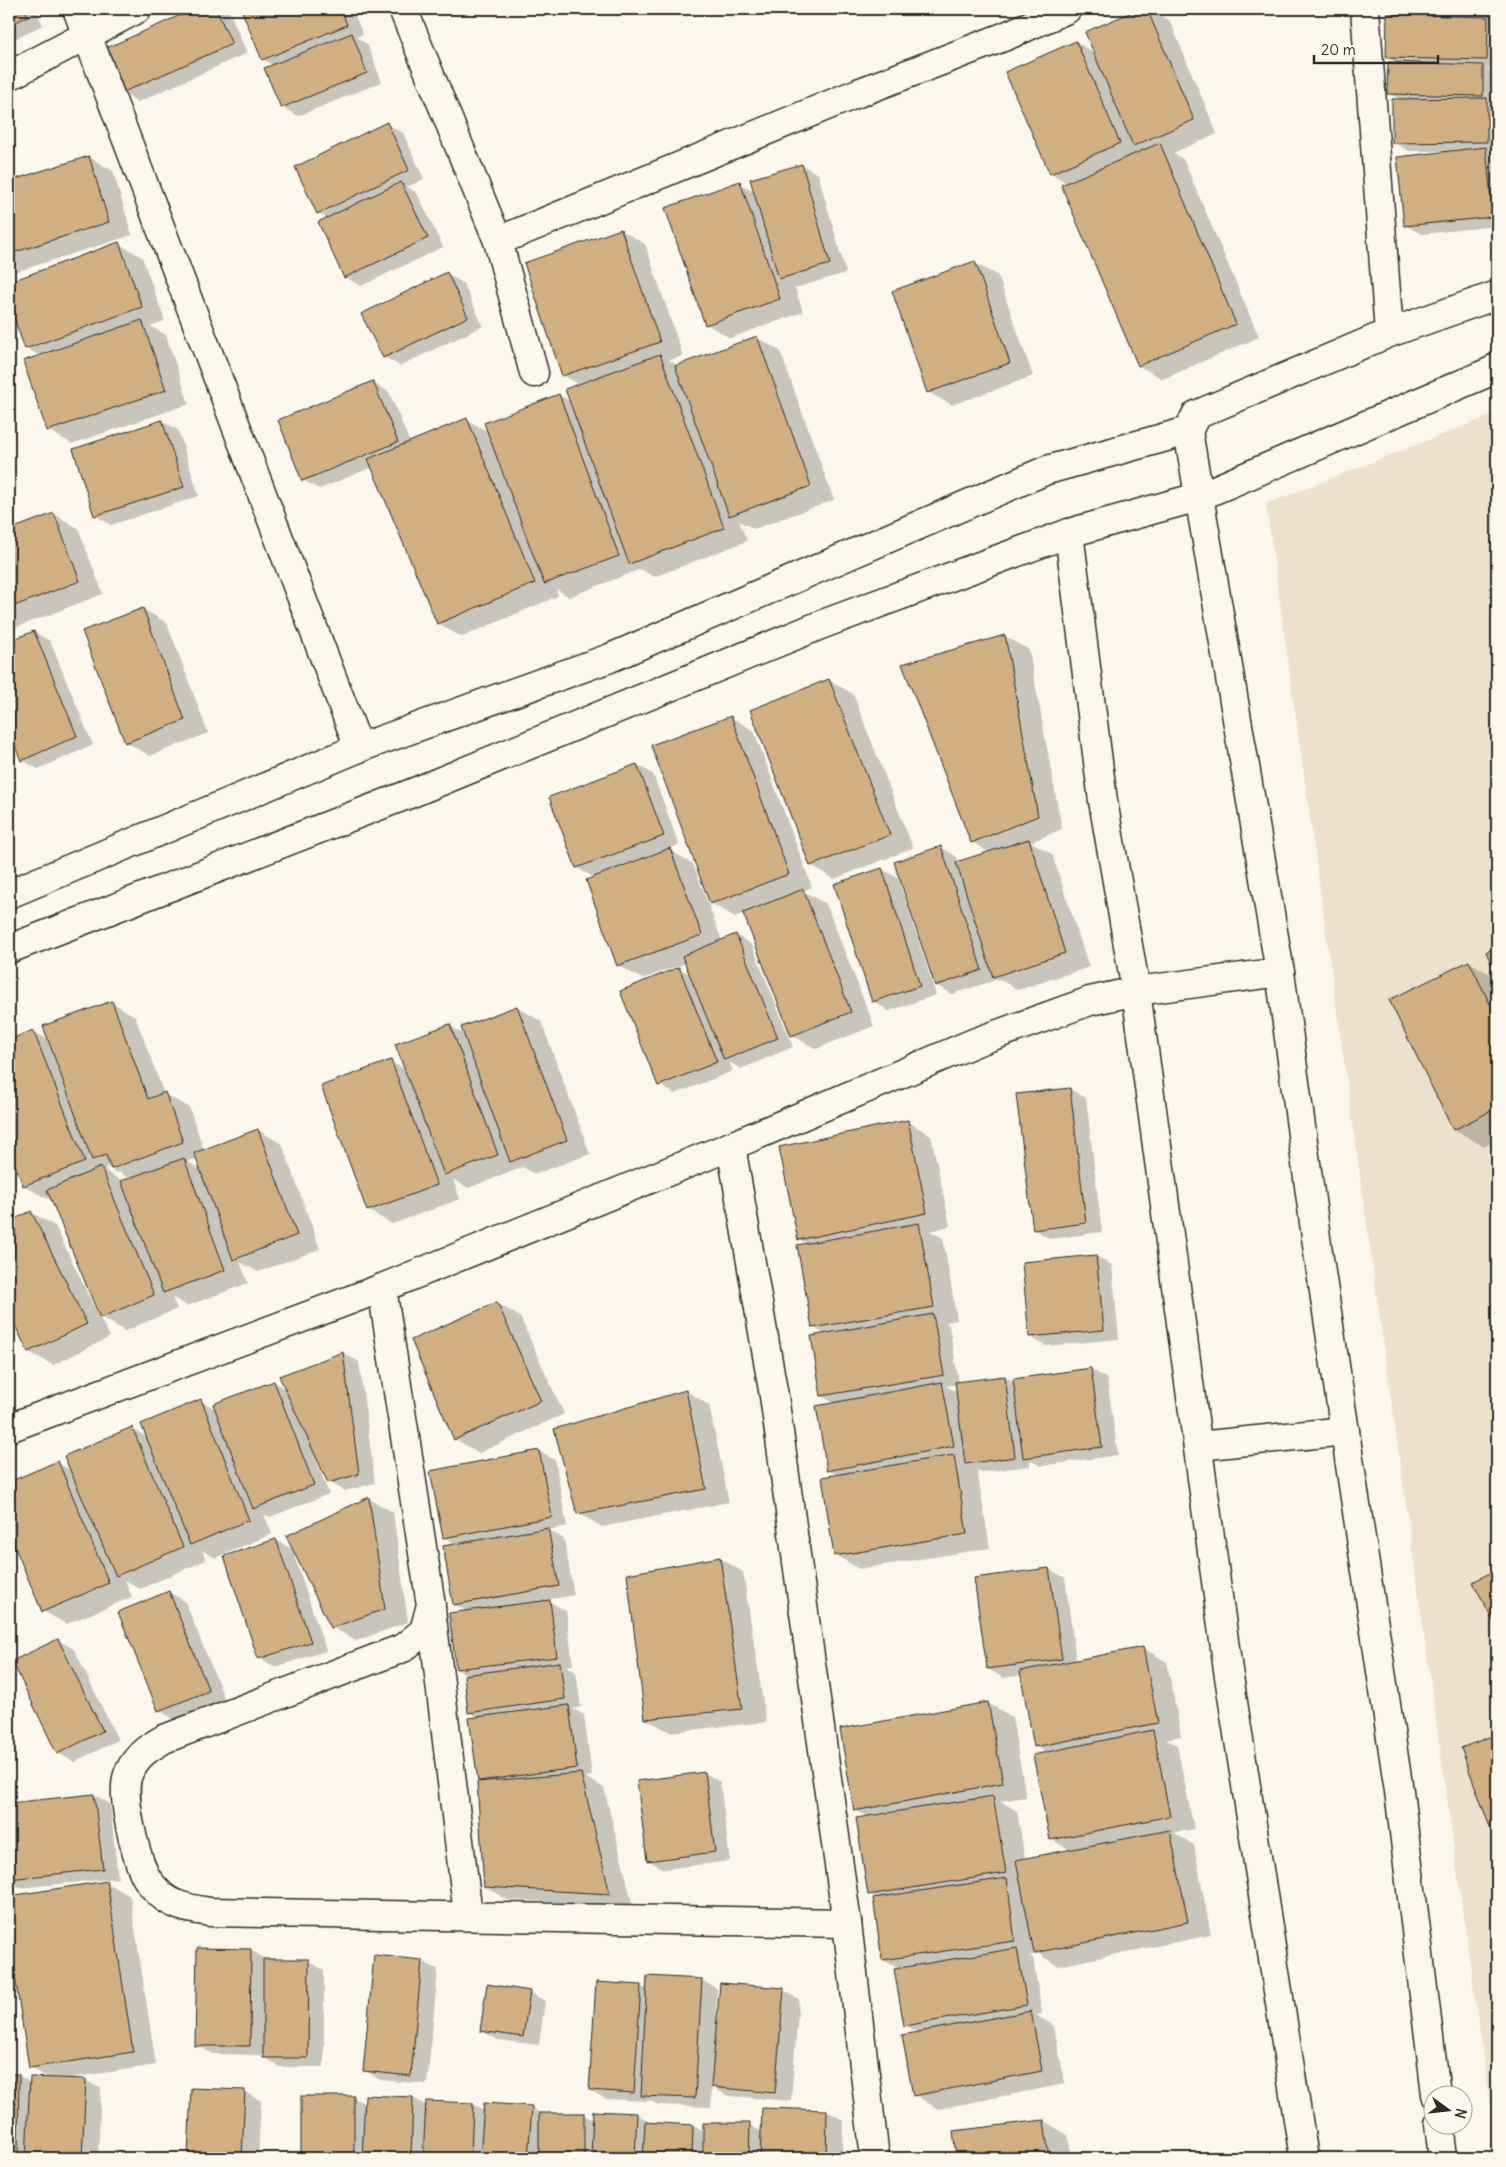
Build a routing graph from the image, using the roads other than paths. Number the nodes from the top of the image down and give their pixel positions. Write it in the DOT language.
graph roads {
  1 [pos="77,9"];
  2 [pos="137,9"];
  3 [pos="403,9"];
  4 [pos="1067,9"];
  5 [pos="1365,9"];
  6 [pos="88,35"];
  7 [pos="9,76"];
  8 [pos="498,241"];
  9 [pos="1497,295"];
  10 [pos="1389,333"];
  11 [pos="1496,371"];
  12 [pos="534,373"];
  13 [pos="1188,431"];
  14 [pos="1198,497"];
  15 [pos="1069,533"];
  16 [pos="359,748"];
  17 [pos="9,894"];
  18 [pos="9,949"];
  19 [pos="1280,972"];
  20 [pos="1136,991"];
  21 [pos="731,1146"];
  22 [pos="382,1288"];
  23 [pos="9,1428"];
  24 [pos="1344,1431"];
  25 [pos="1198,1446"];
  26 [pos="431,1605"];
  27 [pos="468,1915"];
  28 [pos="847,1923"];
  29 [pos="1435,2084"];
  30 [pos="1440,2134"];
  31 [pos="875,2158"];
  32 [pos="1304,2158"];
  33 [pos="1443,2158"];
  1 -- 6 [label="street"];
  2 -- 6 [label="street"];
  3 -- 8 [label="street"];
  4 -- 8 [label="street"];
  5 -- 10 [label="street"];
  6 -- 7 [label="street"];
  6 -- 16 [label="street"];
  8 -- 12 [label="street"];
  9 -- 10 [label="street"];
  10 -- 13 [label="street"];
  11 -- 14 [label="street"];
  13 -- 14 [label="street"];
  13 -- 16 [label="street"];
  14 -- 15 [label="street"];
  14 -- 19 [label="street"];
  15 -- 18 [label="street"];
  15 -- 20 [label="street"];
  16 -- 17 [label="street"];
  19 -- 20 [label="street"];
  19 -- 24 [label="street"];
  20 -- 21 [label="street"];
  20 -- 25 [label="street"];
  21 -- 22 [label="street"];
  21 -- 28 [label="street"];
  22 -- 23 [label="street"];
  22 -- 26 [label="street"];
  24 -- 25 [label="street"];
  24 -- 29 [label="street"];
  25 -- 32 [label="street"];
  26 -- 27 [label="street"];
  26 -- 27 [label="street"];
  27 -- 28 [label="street"];
  28 -- 31 [label="street"];
  30 -- 33 [label="street"];
}
